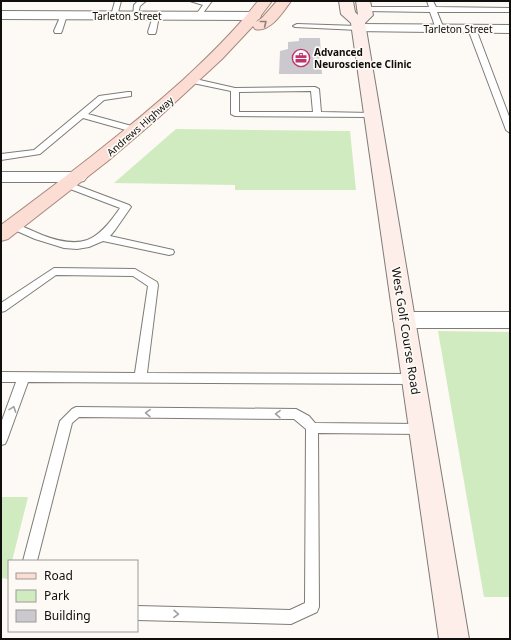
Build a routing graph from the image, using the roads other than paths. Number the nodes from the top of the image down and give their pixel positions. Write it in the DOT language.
graph roads {
  1 [pos="118,1"];
  2 [pos="143,1"];
  3 [pos="193,1"];
  4 [pos="266,1"];
  5 [pos="284,1"];
  6 [pos="346,1"];
  7 [pos="430,1"];
  8 [pos="208,3"];
  9 [pos="433,10"];
  10 [pos="510,10"];
  11 [pos="1,15"];
  12 [pos="64,15"];
  13 [pos="361,15"];
  14 [pos="114,16"];
  15 [pos="135,16"];
  16 [pos="156,16"];
  17 [pos="198,16"];
  18 [pos="254,16"];
  19 [pos="297,26"];
  20 [pos="440,29"];
  21 [pos="472,29"];
  22 [pos="510,29"];
  23 [pos="58,31"];
  24 [pos="152,32"];
  25 [pos="220,52"];
  26 [pos="191,80"];
  27 [pos="235,90"];
  28 [pos="128,94"];
  29 [pos="317,114"];
  30 [pos="82,115"];
  31 [pos="371,115"];
  32 [pos="136,130"];
  33 [pos="510,130"];
  34 [pos="1,157"];
  35 [pos="1,177"];
  36 [pos="73,181"];
  37 [pos="7,230"];
  38 [pos="101,237"];
  39 [pos="169,252"];
  40 [pos="1,308"];
  41 [pos="404,320"];
  42 [pos="510,320"];
  43 [pos="1,377"];
  44 [pos="24,377"];
  45 [pos="140,378"];
  46 [pos="413,379"];
  47 [pos="312,428"];
  48 [pos="421,429"];
  49 [pos="1,440"];
  50 [pos="30,560"];
  51 [pos="138,613"];
  52 [pos="454,639"];
  1 -- 14 [label="lane"];
  2 -- 15 [label="lane"];
  3 -- 8 [label="lane"];
  4 -- 18 [label="main road, Andrews Highway"];
  25 -- 5 [label="main road, one-way"];
  6 -- 13 [label="main road, West Golf Course Road"];
  7 -- 9 [label="lane"];
  8 -- 17 [label="lane"];
  9 -- 10 [label="lane"];
  9 -- 13 [label="lane"];
  9 -- 20 [label="lane"];
  11 -- 12 [label="street, Tarleton Street"];
  12 -- 14 [label="street, Tarleton Street"];
  12 -- 23 [label="lane"];
  13 -- 19 [label="lane"];
  13 -- 20 [label="street, Tarleton Street"];
  13 -- 31 [label="main road, West Golf Course Road"];
  14 -- 15 [label="street, Tarleton Street"];
  15 -- 16 [label="street, Tarleton Street"];
  16 -- 17 [label="street, Tarleton Street"];
  16 -- 24 [label="lane"];
  17 -- 18 [label="street, Tarleton Street"];
  18 -- 25 [label="main road, Andrews Highway"];
  20 -- 21 [label="street, Tarleton Street"];
  21 -- 22 [label="street, Tarleton Street"];
  21 -- 33 [label="lane"];
  25 -- 26 [label="main road, Andrews Highway"];
  26 -- 27 [label="lane"];
  26 -- 32 [label="main road, Andrews Highway"];
  27 -- 29 [label="lane"];
  27 -- 29 [label="lane"];
  28 -- 30 [label="lane"];
  29 -- 31 [label="lane"];
  30 -- 32 [label="lane"];
  30 -- 34 [label="lane"];
  31 -- 41 [label="main road, West Golf Course Road"];
  32 -- 36 [label="main road, Andrews Highway"];
  35 -- 36 [label="street"];
  36 -- 37 [label="main road, Andrews Highway"];
  36 -- 38 [label="lane"];
  37 -- 38 [label="lane"];
  38 -- 39 [label="lane"];
  40 -- 45 [label="lane"];
  41 -- 42 [label="street"];
  41 -- 46 [label="main road, West Golf Course Road"];
  43 -- 44 [label="lane"];
  44 -- 45 [label="lane"];
  49 -- 44 [label="lane, one-way"];
  45 -- 46 [label="lane"];
  46 -- 48 [label="main road, West Golf Course Road"];
  47 -- 48 [label="lane"];
  47 -- 50 [label="lane, one-way"];
  51 -- 47 [label="lane, one-way"];
  48 -- 52 [label="main road, West Golf Course Road"];
}
